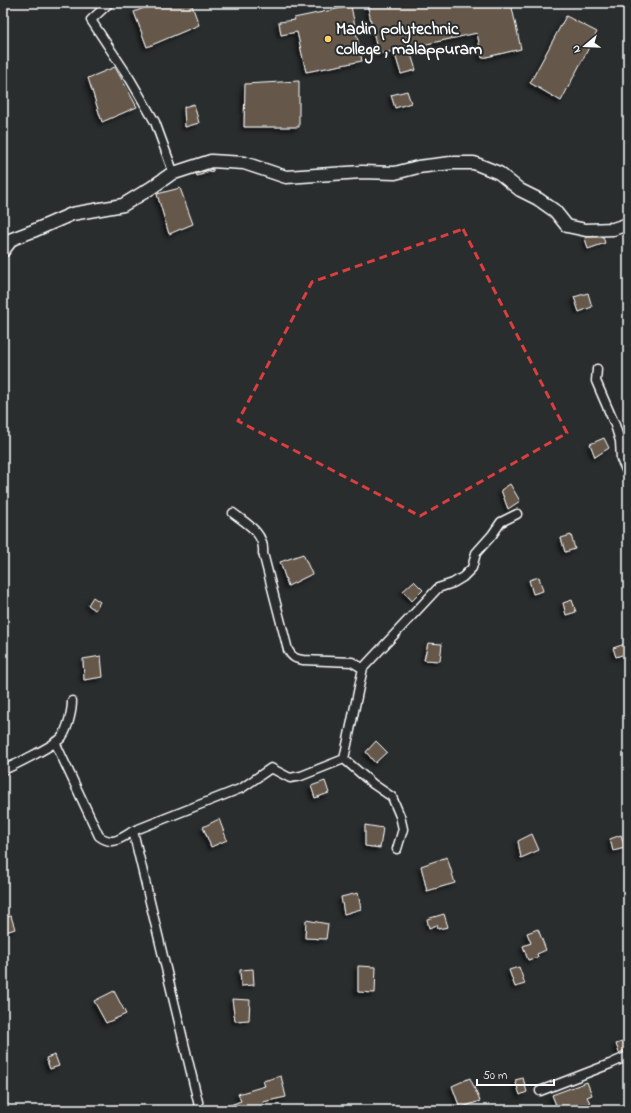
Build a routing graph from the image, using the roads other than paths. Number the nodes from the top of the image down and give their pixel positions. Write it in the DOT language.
graph roads {
  1 [pos="109,3"];
  2 [pos="174,174"];
  3 [pos="628,224"];
  4 [pos="3,251"];
  5 [pos="597,369"];
  6 [pos="628,474"];
  7 [pos="233,512"];
  8 [pos="517,514"];
  9 [pos="362,668"];
  10 [pos="72,701"];
  11 [pos="55,742"];
  12 [pos="344,759"];
  13 [pos="3,770"];
  14 [pos="132,831"];
  15 [pos="397,849"];
  16 [pos="628,1056"];
  17 [pos="540,1091"];
  18 [pos="200,1110"];
  1 -- 2 [label="street"];
  2 -- 3 [label="street"];
  2 -- 4 [label="street"];
  5 -- 6 [label="street"];
  7 -- 9 [label="street"];
  8 -- 9 [label="street"];
  9 -- 12 [label="street"];
  10 -- 11 [label="street"];
  11 -- 13 [label="street"];
  11 -- 14 [label="street"];
  12 -- 14 [label="street"];
  12 -- 15 [label="street"];
  14 -- 18 [label="street"];
  16 -- 17 [label="street"];
}
